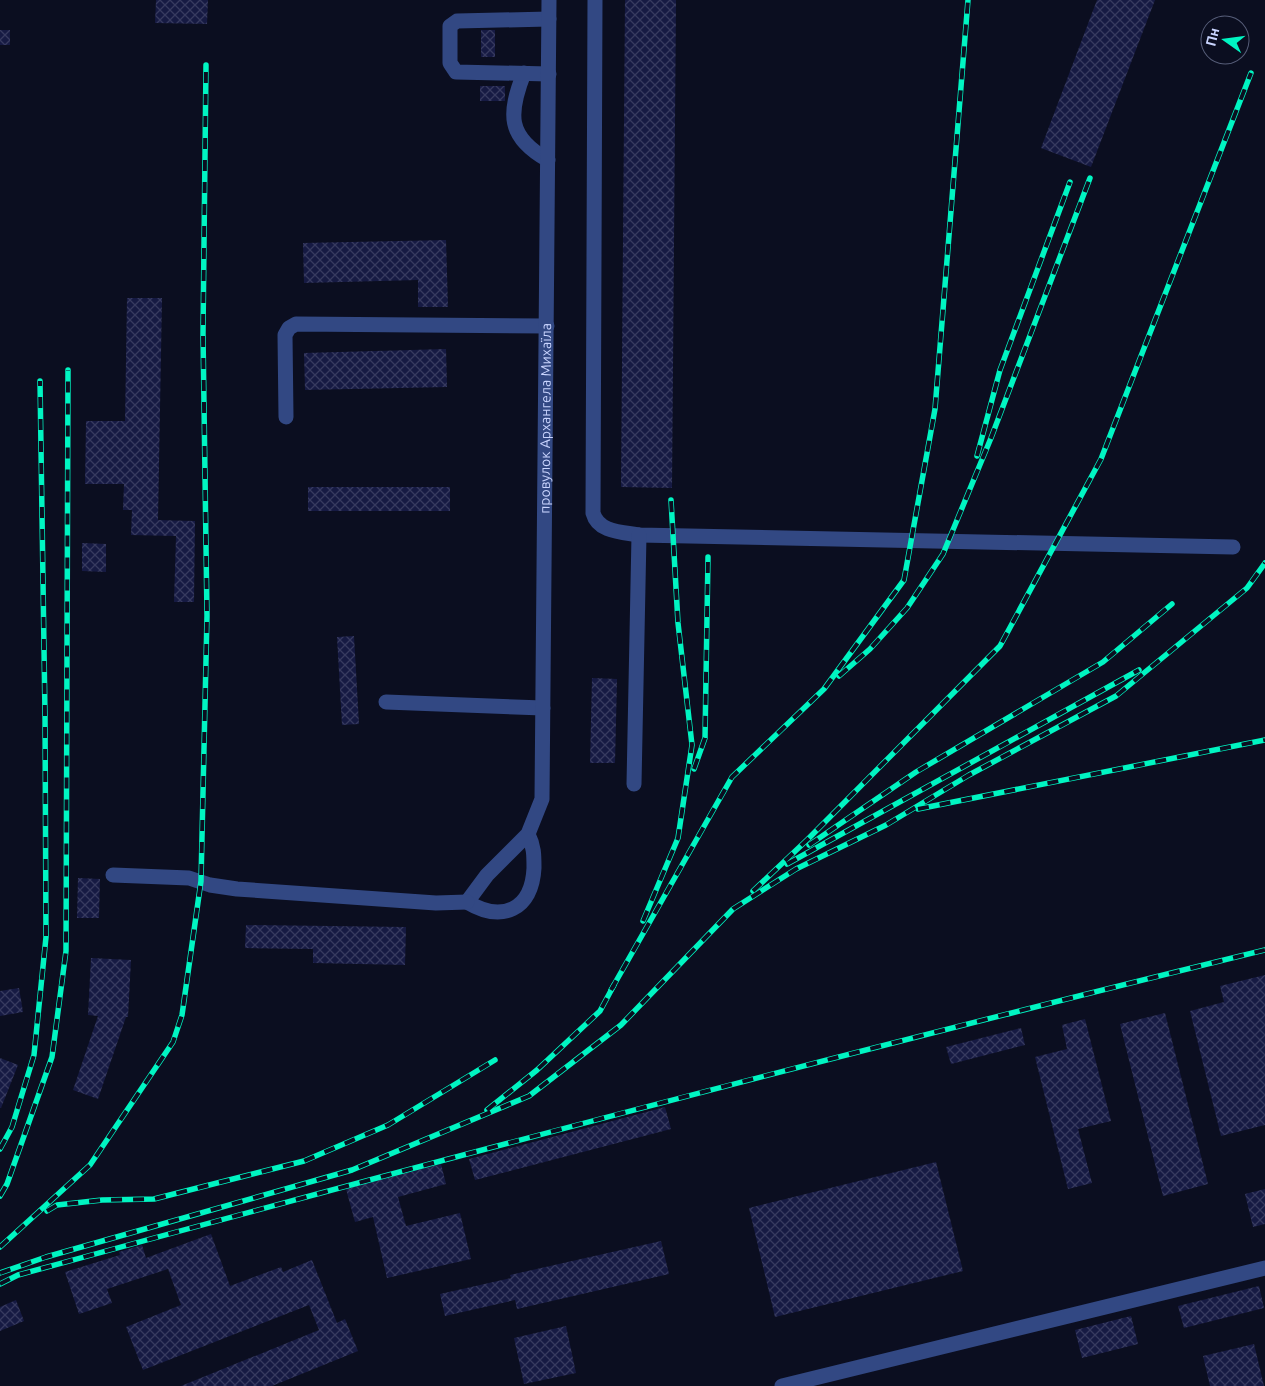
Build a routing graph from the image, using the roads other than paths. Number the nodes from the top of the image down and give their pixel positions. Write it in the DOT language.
graph roads {
  1 [pos="549,0"];
  2 [pos="595,0"];
  3 [pos="549,19"];
  4 [pos="524,73"];
  5 [pos="549,74"];
  6 [pos="548,160"];
  7 [pos="547,326"];
  8 [pos="286,417"];
  9 [pos="639,535"];
  10 [pos="1233,547"];
  11 [pos="386,702"];
  12 [pos="544,708"];
  13 [pos="634,784"];
  14 [pos="528,834"];
  15 [pos="113,875"];
  16 [pos="467,902"];
  17 [pos="1265,1268"];
  18 [pos="782,1386"];
  1 -- 3 [label="street, провулок Архангела Михаїла"];
  2 -- 9 [label="street"];
  3 -- 4 [label="street"];
  3 -- 5 [label="street, провулок Архангела Михаїла"];
  4 -- 5 [label="street"];
  4 -- 6 [label="street"];
  5 -- 6 [label="street, провулок Архангела Михаїла"];
  6 -- 7 [label="street, провулок Архангела Михаїла"];
  7 -- 8 [label="street"];
  7 -- 12 [label="street, провулок Архангела Михаїла"];
  9 -- 10 [label="street"];
  9 -- 13 [label="street"];
  11 -- 12 [label="street"];
  12 -- 14 [label="street, провулок Архангела Михаїла"];
  14 -- 16 [label="street, провулок Архангела Михаїла"];
  14 -- 16 [label="street"];
  15 -- 16 [label="street"];
  17 -- 18 [label="street"];
}
